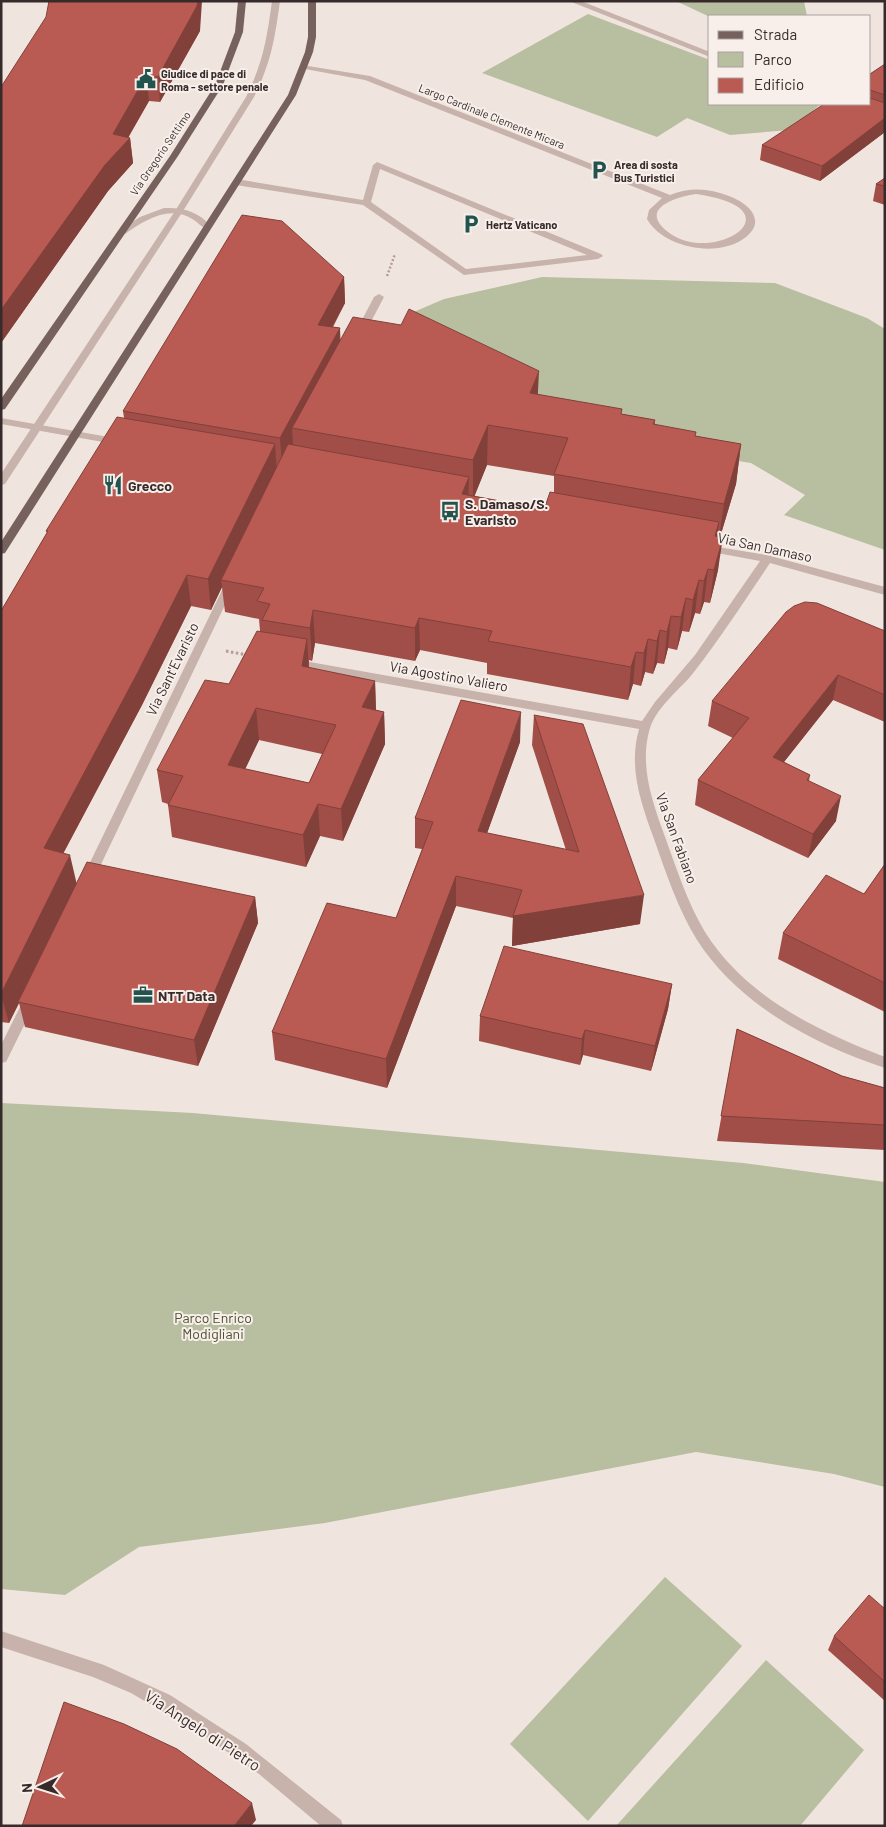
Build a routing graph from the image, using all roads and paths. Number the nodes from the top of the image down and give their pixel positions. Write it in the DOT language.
graph roads {
  1 [pos="242,1"];
  2 [pos="276,1"];
  3 [pos="312,1"];
  4 [pos="574,1"];
  5 [pos="708,54"];
  6 [pos="305,67"];
  7 [pos="236,182"];
  8 [pos="667,197"];
  9 [pos="366,203"];
  10 [pos="180,211"];
  11 [pos="207,226"];
  12 [pos="122,232"];
  13 [pos="379,298"];
  14 [pos="356,341"];
  15 [pos="1,406"];
  16 [pos="1,421"];
  17 [pos="37,427"];
  18 [pos="77,434"];
  19 [pos="135,444"];
  20 [pos="1,482"];
  21 [pos="692,545"];
  22 [pos="1,551"];
  23 [pos="767,559"];
  24 [pos="234,577"];
  25 [pos="885,591"];
  26 [pos="286,662"];
  27 [pos="645,726"];
  28 [pos="84,886"];
  29 [pos="34,993"];
  30 [pos="1,1058"];
  31 [pos="885,1063"];
  32 [pos="1,1639"];
  33 [pos="335,1826"];
  1 -- 12 [label="main road, Via Gregorio Settimo"];
  2 -- 10 [label="street"];
  3 -- 6 [label="main road"];
  4 -- 5 [label="street"];
  6 -- 7 [label="main road"];
  6 -- 8 [label="street, Largo Cardinale Clemente Micara"];
  7 -- 9 [label="street"];
  7 -- 11 [label="main road"];
  8 -- 8 [label="street"];
  9 -- 9 [label="street"];
  10 -- 11 [label="street"];
  10 -- 12 [label="street, Via Gregorio Settimo"];
  10 -- 17 [label="street"];
  11 -- 18 [label="main road"];
  12 -- 15 [label="main road, Via Gregorio Settimo"];
  13 -- 14 [label="street"];
  16 -- 17 [label="street"];
  17 -- 18 [label="street"];
  17 -- 20 [label="street"];
  18 -- 19 [label="street"];
  18 -- 22 [label="main road"];
  21 -- 23 [label="street, Via San Damaso"];
  23 -- 25 [label="street, Via San Damaso"];
  23 -- 27 [label="street, Via San Fabiano"];
  24 -- 28 [label="street, Via Sant'Evaristo"];
  26 -- 27 [label="street, Via Agostino Valiero"];
  27 -- 31 [label="street, Via San Fabiano"];
  29 -- 30 [label="street"];
  32 -- 33 [label="street, Via Angelo di Pietro"];
}
